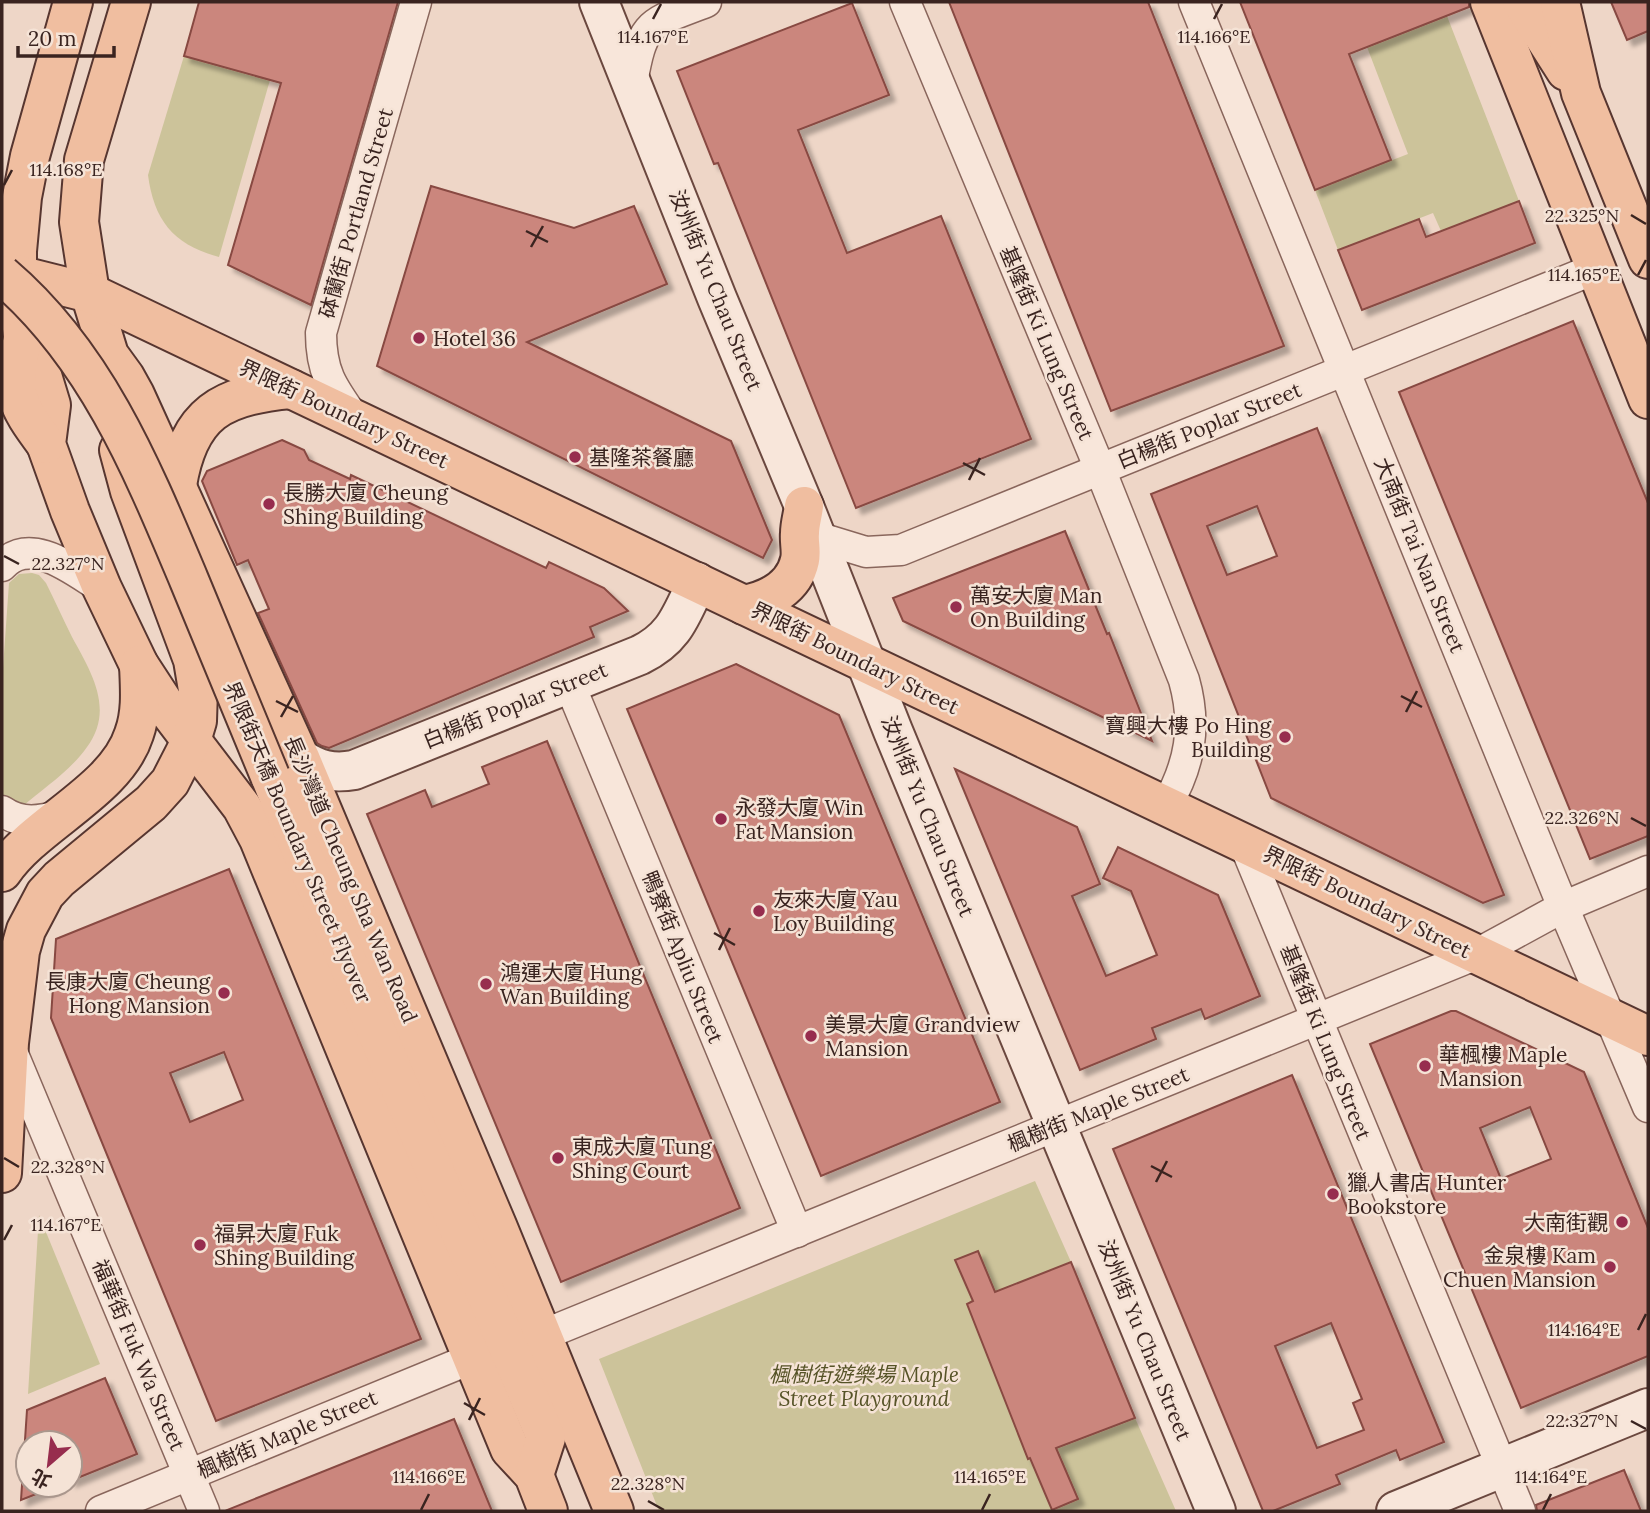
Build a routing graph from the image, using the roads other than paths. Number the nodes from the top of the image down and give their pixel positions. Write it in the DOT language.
graph roads {
  1 [pos="73,2"];
  2 [pos="131,2"];
  3 [pos="415,2"];
  4 [pos="599,2"];
  5 [pos="706,2"];
  6 [pos="905,2"];
  7 [pos="1194,2"];
  8 [pos="1490,2"];
  9 [pos="1522,2"];
  10 [pos="1560,2"];
  11 [pos="632,83"];
  12 [pos="1581,93"];
  13 [pos="1648,260"];
  14 [pos="8,262"];
  15 [pos="1597,268"];
  16 [pos="75,289"];
  17 [pos="109,355"];
  18 [pos="1344,370"];
  19 [pos="291,389"];
  20 [pos="1648,399"];
  21 [pos="354,418"];
  22 [pos="1100,469"];
  23 [pos="177,485"];
  24 [pos="811,522"];
  25 [pos="2,566"];
  26 [pos="697,582"];
  27 [pos="102,587"];
  28 [pos="744,605"];
  29 [pos="866,663"];
  30 [pos="139,665"];
  31 [pos="569,683"];
  32 [pos="191,741"];
  33 [pos="300,758"];
  34 [pos="1166,806"];
  35 [pos="2,811"];
  36 [pos="62,815"];
  37 [pos="1244,843"];
  38 [pos="1648,871"];
  39 [pos="2,872"];
  40 [pos="1563,907"];
  41 [pos="1477,954"];
  42 [pos="1317,1019"];
  43 [pos="1612,1019"];
  44 [pos="1648,1036"];
  45 [pos="9,1043"];
  46 [pos="1648,1107"];
  47 [pos="1056,1126"];
  48 [pos="2,1174"];
  49 [pos="797,1232"];
  50 [pos="543,1335"];
  51 [pos="473,1358"];
  52 [pos="1648,1408"];
  53 [pos="1502,1467"];
  54 [pos="189,1475"];
  55 [pos="534,1475"];
  56 [pos="101,1511"];
  57 [pos="204,1511"];
  58 [pos="548,1511"];
  59 [pos="614,1511"];
  60 [pos="1216,1511"];
  61 [pos="1396,1511"];
  62 [pos="1520,1511"];
  1 -- 14 [label="main road"];
  2 -- 16 [label="main road"];
  3 -- 21 [label="street, 砵蘭街 Portland Street"];
  4 -- 11 [label="street, 汝州街 Yu Chau Street"];
  5 -- 11 [label="street"];
  6 -- 22 [label="street, 基隆街 Ki Lung Street"];
  7 -- 18 [label="street, 大南街 Tai Nan Street"];
  8 -- 15 [label="main road"];
  9 -- 12 [label="main road"];
  10 -- 12 [label="main road"];
  11 -- 24 [label="street, 汝州街 Yu Chau Street"];
  12 -- 13 [label="main road"];
  14 -- 16 [label="main road, 界限街 Boundary Street"];
  14 -- 27 [label="main road"];
  14 -- 55 [label="main road, 界限街天橋 Boundary Street Flyover, bridge"];
  15 -- 18 [label="street, 白楊街 Poplar Street"];
  15 -- 20 [label="main road"];
  16 -- 17 [label="main road"];
  16 -- 19 [label="main road, 界限街 Boundary Street"];
  17 -- 23 [label="main road, 長沙灣道 Cheung Sha Wan Road"];
  17 -- 32 [label="main road"];
  18 -- 22 [label="street, 白楊街 Poplar Street"];
  18 -- 40 [label="street, 大南街 Tai Nan Street"];
  19 -- 21 [label="main road, 界限街 Boundary Street"];
  19 -- 23 [label="main road"];
  21 -- 26 [label="main road, 界限街 Boundary Street"];
  22 -- 24 [label="street, 白楊街 Poplar Street"];
  22 -- 34 [label="street, 基隆街 Ki Lung Street"];
  23 -- 33 [label="main road, 長沙灣道 Cheung Sha Wan Road"];
  24 -- 28 [label="main road"];
  24 -- 29 [label="street, 汝州街 Yu Chau Street"];
  25 -- 27 [label="street"];
  26 -- 28 [label="main road, 界限街 Boundary Street"];
  26 -- 31 [label="street, 白楊街 Poplar Street"];
  27 -- 30 [label="main road"];
  28 -- 29 [label="main road, 界限街 Boundary Street"];
  29 -- 34 [label="main road, 界限街 Boundary Street"];
  29 -- 47 [label="street, 汝州街 Yu Chau Street"];
  30 -- 32 [label="main road"];
  30 -- 36 [label="main road"];
  31 -- 33 [label="street, 白楊街 Poplar Street"];
  31 -- 49 [label="street, 鴨寮街 Apliu Street"];
  32 -- 45 [label="main road"];
  32 -- 51 [label="main road"];
  33 -- 50 [label="main road, 長沙灣道 Cheung Sha Wan Road"];
  34 -- 37 [label="main road, 界限街 Boundary Street"];
  35 -- 36 [label="street"];
  36 -- 39 [label="main road"];
  37 -- 41 [label="main road, 界限街 Boundary Street"];
  37 -- 42 [label="street, 基隆街 Ki Lung Street"];
  38 -- 40 [label="street, 楓樹街 Maple Street"];
  40 -- 41 [label="street, 楓樹街 Maple Street"];
  40 -- 43 [label="street, 大南街 Tai Nan Street"];
  41 -- 42 [label="street, 楓樹街 Maple Street"];
  41 -- 43 [label="main road, 界限街 Boundary Street"];
  42 -- 47 [label="street, 楓樹街 Maple Street"];
  42 -- 53 [label="street, 基隆街 Ki Lung Street"];
  43 -- 44 [label="main road, 界限街 Boundary Street"];
  43 -- 46 [label="street, 大南街 Tai Nan Street"];
  45 -- 48 [label="main road"];
  45 -- 54 [label="street, 福華街 Fuk Wa Street"];
  47 -- 49 [label="street, 楓樹街 Maple Street"];
  47 -- 60 [label="street, 汝州街 Yu Chau Street"];
  49 -- 50 [label="street, 楓樹街 Maple Street"];
  50 -- 59 [label="main road, 長沙灣道 Cheung Sha Wan Road"];
  51 -- 54 [label="street, 楓樹街 Maple Street"];
  51 -- 55 [label="main road"];
  52 -- 53 [label="street"];
  53 -- 61 [label="street"];
  53 -- 62 [label="street, 基隆街 Ki Lung Street"];
  54 -- 56 [label="street, 楓樹街 Maple Street"];
  54 -- 57 [label="street, 福華街 Fuk Wa Street"];
  55 -- 58 [label="main road"];
}
